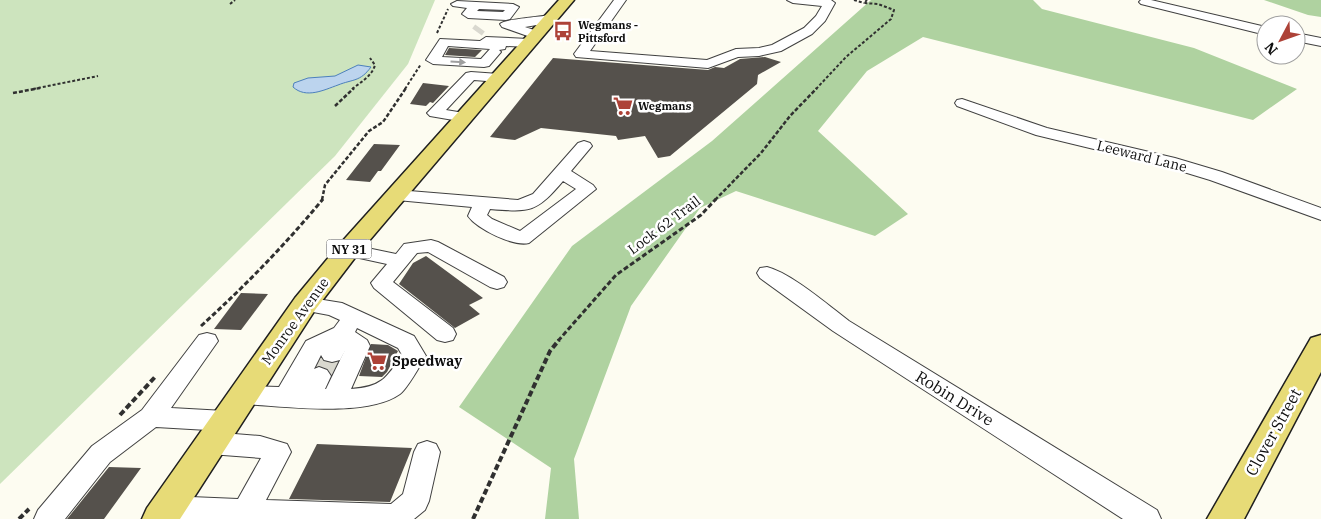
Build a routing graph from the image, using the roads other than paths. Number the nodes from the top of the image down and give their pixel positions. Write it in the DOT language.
graph roads {
  1 [pos="566,0"];
  2 [pos="620,0"];
  3 [pos="793,0"];
  4 [pos="811,1"];
  5 [pos="1145,2"];
  6 [pos="476,5"];
  7 [pos="455,19"];
  8 [pos="506,24"];
  9 [pos="481,28"];
  10 [pos="1256,29"];
  11 [pos="1306,39"];
  12 [pos="519,42"];
  13 [pos="1321,42"];
  14 [pos="491,71"];
  15 [pos="962,103"];
  16 [pos="584,146"];
  17 [pos="561,172"];
  18 [pos="397,195"];
  19 [pos="483,203"];
  20 [pos="1321,214"];
  21 [pos="348,250"];
  22 [pos="401,261"];
  23 [pos="767,273"];
  24 [pos="497,282"];
  25 [pos="304,304"];
  26 [pos="445,334"];
  27 [pos="201,336"];
  28 [pos="342,336"];
  29 [pos="1321,345"];
  30 [pos="319,376"];
  31 [pos="243,395"];
  32 [pos="297,398"];
  33 [pos="334,399"];
  34 [pos="151,418"];
  35 [pos="225,421"];
  36 [pos="210,443"];
  37 [pos="427,452"];
  38 [pos="40,512"];
  39 [pos="245,512"];
  40 [pos="163,514"];
  41 [pos="1147,519"];
  42 [pos="1225,519"];
  1 -- 12 [label="main road, Monroe Avenue / NY 31"];
  2 -- 4 [label="street"];
  3 -- 4 [label="street"];
  5 -- 10 [label="street"];
  6 -- 7 [label="street"];
  7 -- 9 [label="street"];
  7 -- 9 [label="street"];
  7 -- 12 [label="street"];
  8 -- 9 [label="street"];
  8 -- 12 [label="street"];
  8 -- 12 [label="street"];
  11 -- 13 [label="street"];
  12 -- 14 [label="main road, Monroe Avenue / NY 31"];
  12 -- 14 [label="street, one-way"];
  14 -- 18 [label="main road, Monroe Avenue / NY 31"];
  15 -- 20 [label="street, Leeward Lane"];
  16 -- 17 [label="street"];
  17 -- 19 [label="street"];
  17 -- 19 [label="street"];
  18 -- 19 [label="street"];
  18 -- 21 [label="main road, Monroe Avenue / NY 31"];
  21 -- 22 [label="street"];
  21 -- 25 [label="main road, Monroe Avenue / NY 31"];
  22 -- 24 [label="street"];
  22 -- 26 [label="street"];
  23 -- 41 [label="street, Robin Drive"];
  25 -- 28 [label="street"];
  25 -- 31 [label="main road, Monroe Avenue / NY 31"];
  27 -- 34 [label="street"];
  28 -- 32 [label="street"];
  28 -- 33 [label="street"];
  28 -- 33 [label="street"];
  29 -- 42 [label="main road, Clover Street"];
  30 -- 32 [label="street"];
  31 -- 32 [label="street"];
  31 -- 35 [label="main road, Monroe Avenue / NY 31"];
  32 -- 33 [label="street"];
  34 -- 35 [label="street"];
  34 -- 38 [label="street"];
  35 -- 36 [label="main road, Monroe Avenue / NY 31"];
  36 -- 39 [label="street"];
  36 -- 40 [label="main road, Monroe Avenue / NY 31"];
  37 -- 39 [label="street"];
  39 -- 40 [label="street"];
}
